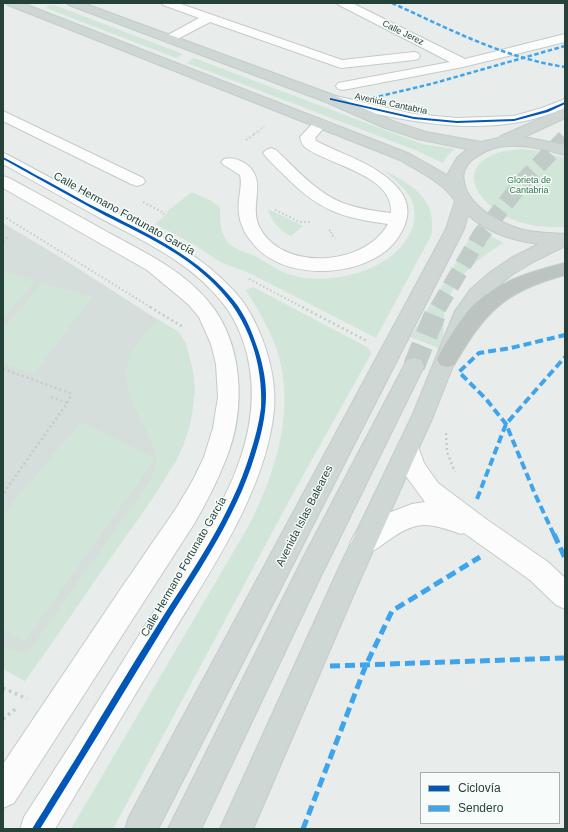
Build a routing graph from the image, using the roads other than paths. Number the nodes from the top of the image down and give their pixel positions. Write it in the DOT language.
graph roads {
  1 [pos="12,3"];
  2 [pos="73,3"];
  3 [pos="167,3"];
  4 [pos="343,3"];
  5 [pos="208,18"];
  6 [pos="565,38"];
  7 [pos="170,39"];
  8 [pos="414,56"];
  9 [pos="462,62"];
  10 [pos="343,86"];
  11 [pos="331,99"];
  12 [pos="565,103"];
  13 [pos="565,112"];
  14 [pos="3,115"];
  15 [pos="320,124"];
  16 [pos="488,145"];
  17 [pos="565,150"];
  18 [pos="271,153"];
  19 [pos="3,158"];
  20 [pos="229,162"];
  21 [pos="3,181"];
  22 [pos="137,181"];
  23 [pos="461,196"];
  24 [pos="399,220"];
  25 [pos="564,240"];
  26 [pos="565,269"];
  27 [pos="447,359"];
  28 [pos="414,366"];
  29 [pos="408,448"];
  30 [pos="477,528"];
  31 [pos="363,544"];
  32 [pos="565,596"];
  33 [pos="3,792"];
  34 [pos="36,829"];
  35 [pos="141,829"];
  36 [pos="184,829"];
  37 [pos="236,829"];
  1 -- 15 [label="main road"];
  2 -- 7 [label="main road, Avenida Cantabria"];
  3 -- 5 [label="street"];
  4 -- 9 [label="street, Calle Jerez"];
  5 -- 7 [label="street"];
  5 -- 8 [label="street"];
  6 -- 9 [label="street"];
  7 -- 11 [label="main road, Avenida Cantabria"];
  9 -- 10 [label="street"];
  11 -- 12 [label="street, Avenida Cantabria"];
  11 -- 16 [label="main road, Avenida Cantabria"];
  13 -- 16 [label="main road"];
  14 -- 22 [label="street"];
  15 -- 23 [label="main road"];
  15 -- 24 [label="street"];
  16 -- 17 [label="main road"];
  16 -- 23 [label="main road"];
  18 -- 24 [label="street"];
  19 -- 34 [label="street, Calle Hermano Fortunato García"];
  20 -- 24 [label="street"];
  21 -- 33 [label="street"];
  23 -- 25 [label="main road"];
  23 -- 35 [label="main road, Avenida Islas Baleares"];
  25 -- 27 [label="main road"];
  26 -- 27 [label="highway"];
  27 -- 29 [label="main road"];
  28 -- 36 [label="main road"];
  29 -- 30 [label="street"];
  29 -- 31 [label="main road"];
  30 -- 31 [label="street"];
  30 -- 32 [label="street"];
  31 -- 37 [label="main road"];
}
